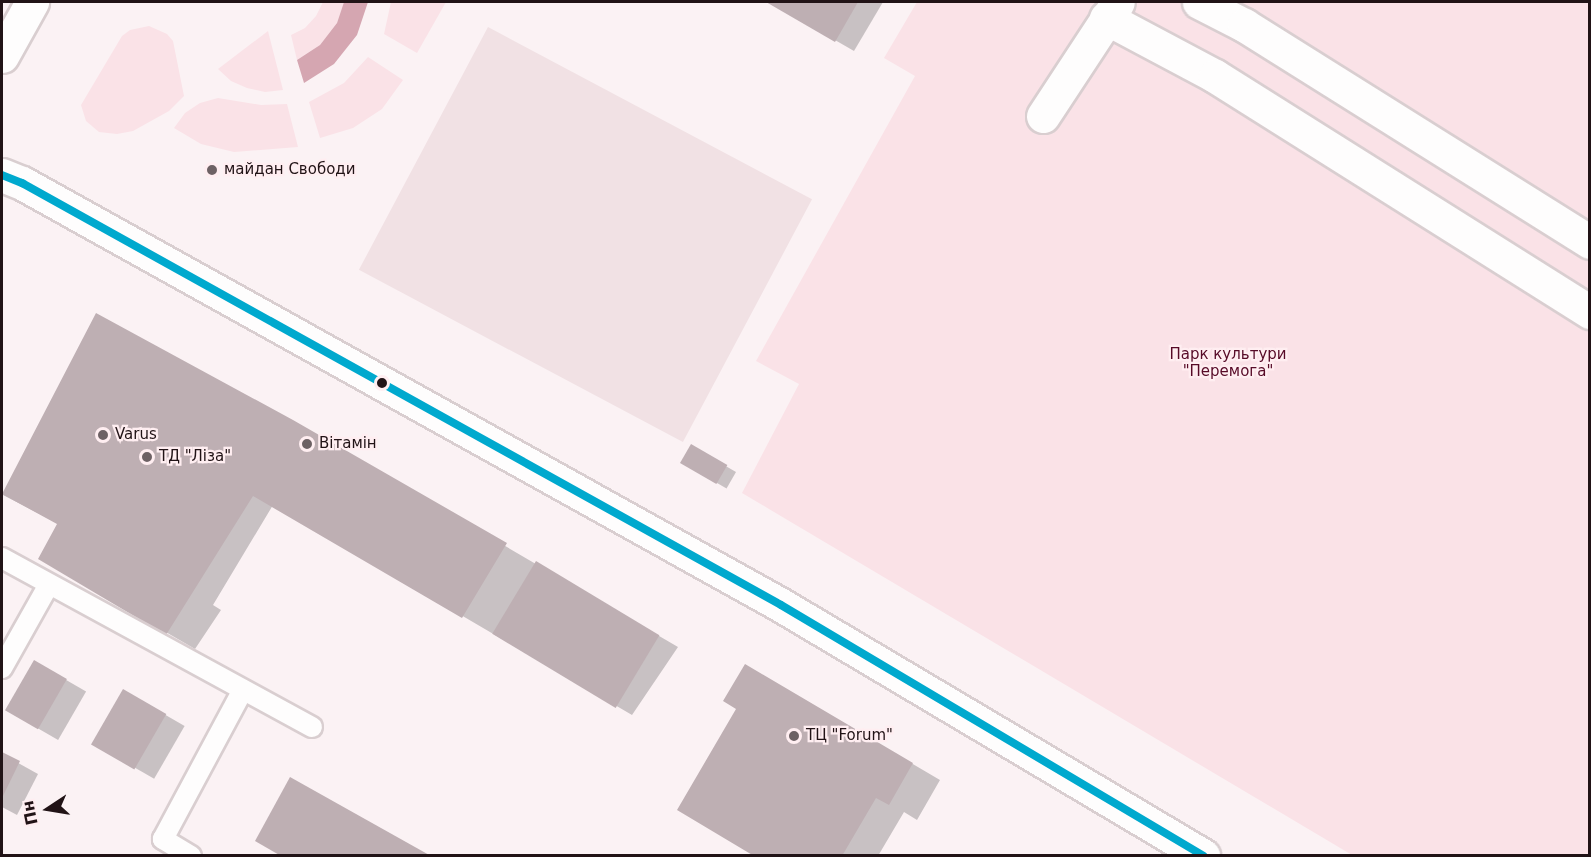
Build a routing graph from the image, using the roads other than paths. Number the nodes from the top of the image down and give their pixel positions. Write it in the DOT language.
graph roads {
  1 [pos="32,2"];
  2 [pos="1199,2"];
  3 [pos="1112,10"];
  4 [pos="2,56"];
  5 [pos="1043,116"];
  6 [pos="2,175"];
  7 [pos="1590,242"];
  8 [pos="1590,312"];
  9 [pos="2,558"];
  10 [pos="48,586"];
  11 [pos="2,668"];
  12 [pos="243,690"];
  13 [pos="312,727"];
  14 [pos="191,855"];
  15 [pos="1203,855"];
  1 -- 4 [label="street"];
  2 -- 7 [label="street"];
  3 -- 5 [label="street"];
  3 -- 8 [label="street"];
  6 -- 15 [label="street"];
  9 -- 10 [label="lane"];
  10 -- 11 [label="lane"];
  10 -- 12 [label="lane"];
  12 -- 13 [label="lane"];
  12 -- 14 [label="lane"];
}
